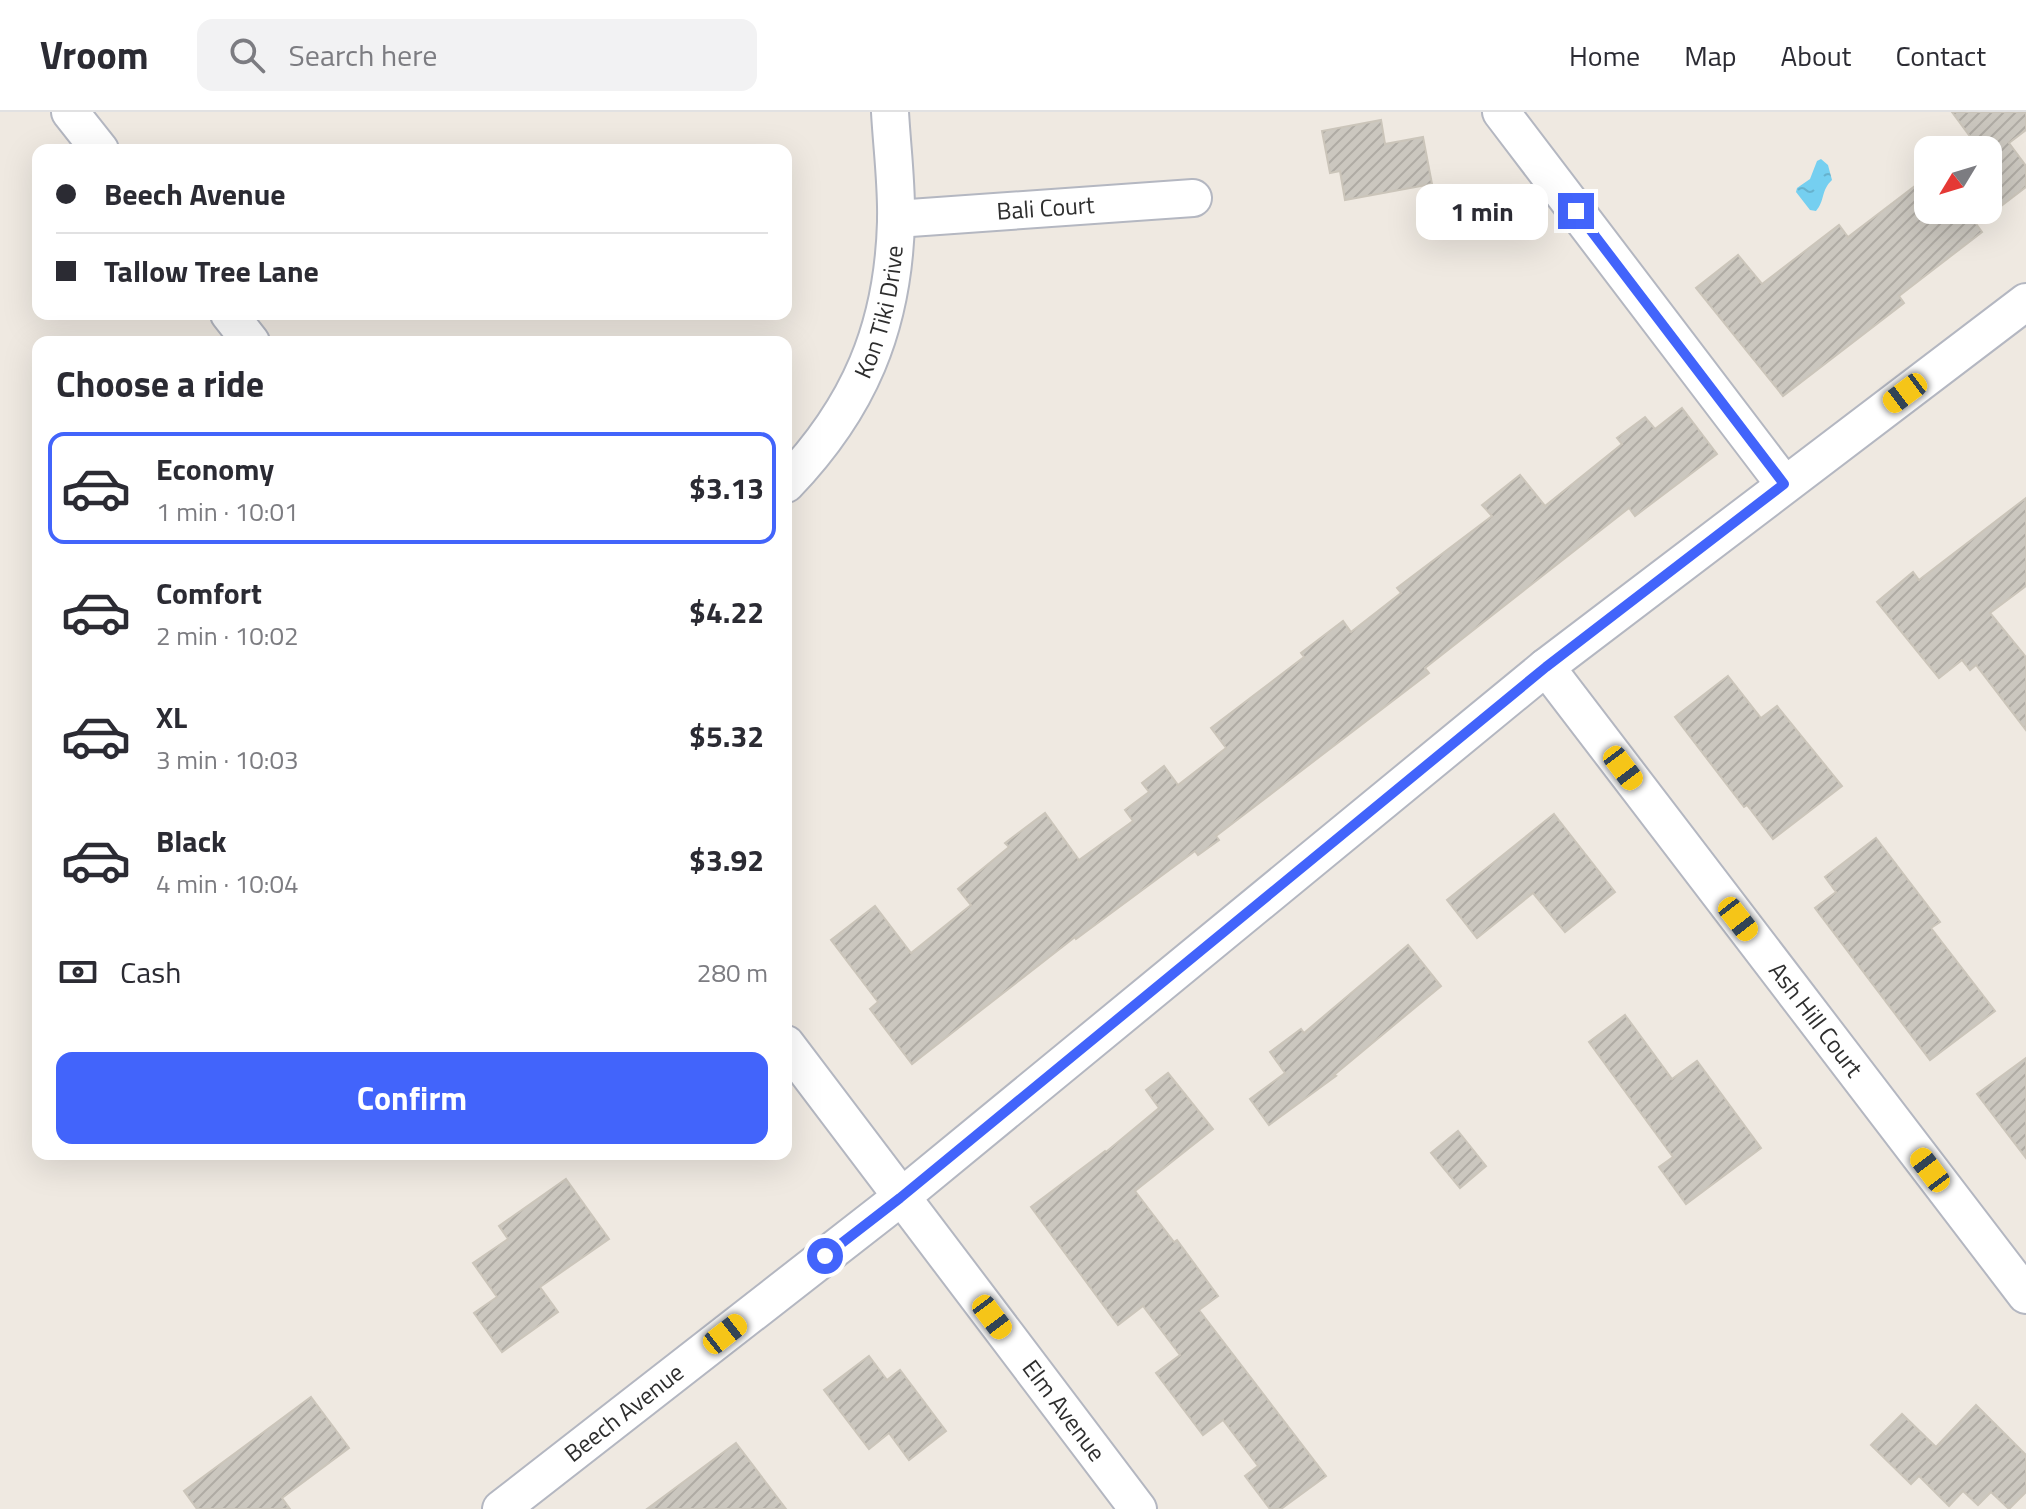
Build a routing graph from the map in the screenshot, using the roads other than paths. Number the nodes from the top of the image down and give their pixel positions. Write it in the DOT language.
graph roads {
  1 [pos="70,112"];
  2 [pos="890,112"];
  3 [pos="1501,112"];
  4 [pos="95,144"];
  5 [pos="1193,198"];
  6 [pos="896,219"];
  7 [pos="2026,302"];
  8 [pos="234,320"];
  9 [pos="246,336"];
  10 [pos="792,478"];
  11 [pos="1784,484"];
  12 [pos="1546,667"];
  13 [pos="792,1052"];
  14 [pos="900,1198"];
  15 [pos="2026,1295"];
  16 [pos="501,1509"];
  17 [pos="1138,1509"];
  1 -- 4 [label="street"];
  2 -- 6 [label="street, Kon Tiki Drive"];
  3 -- 11 [label="street"];
  5 -- 6 [label="street, Bali Court"];
  6 -- 10 [label="street, Kon Tiki Drive"];
  7 -- 11 [label="street, Beech Avenue"];
  8 -- 9 [label="street"];
  11 -- 12 [label="street, Beech Avenue"];
  12 -- 14 [label="street, Beech Avenue"];
  12 -- 15 [label="street, Ash Hill Court"];
  13 -- 14 [label="street, Elm Avenue"];
  14 -- 16 [label="street, Beech Avenue"];
  14 -- 17 [label="street, Elm Avenue"];
}
